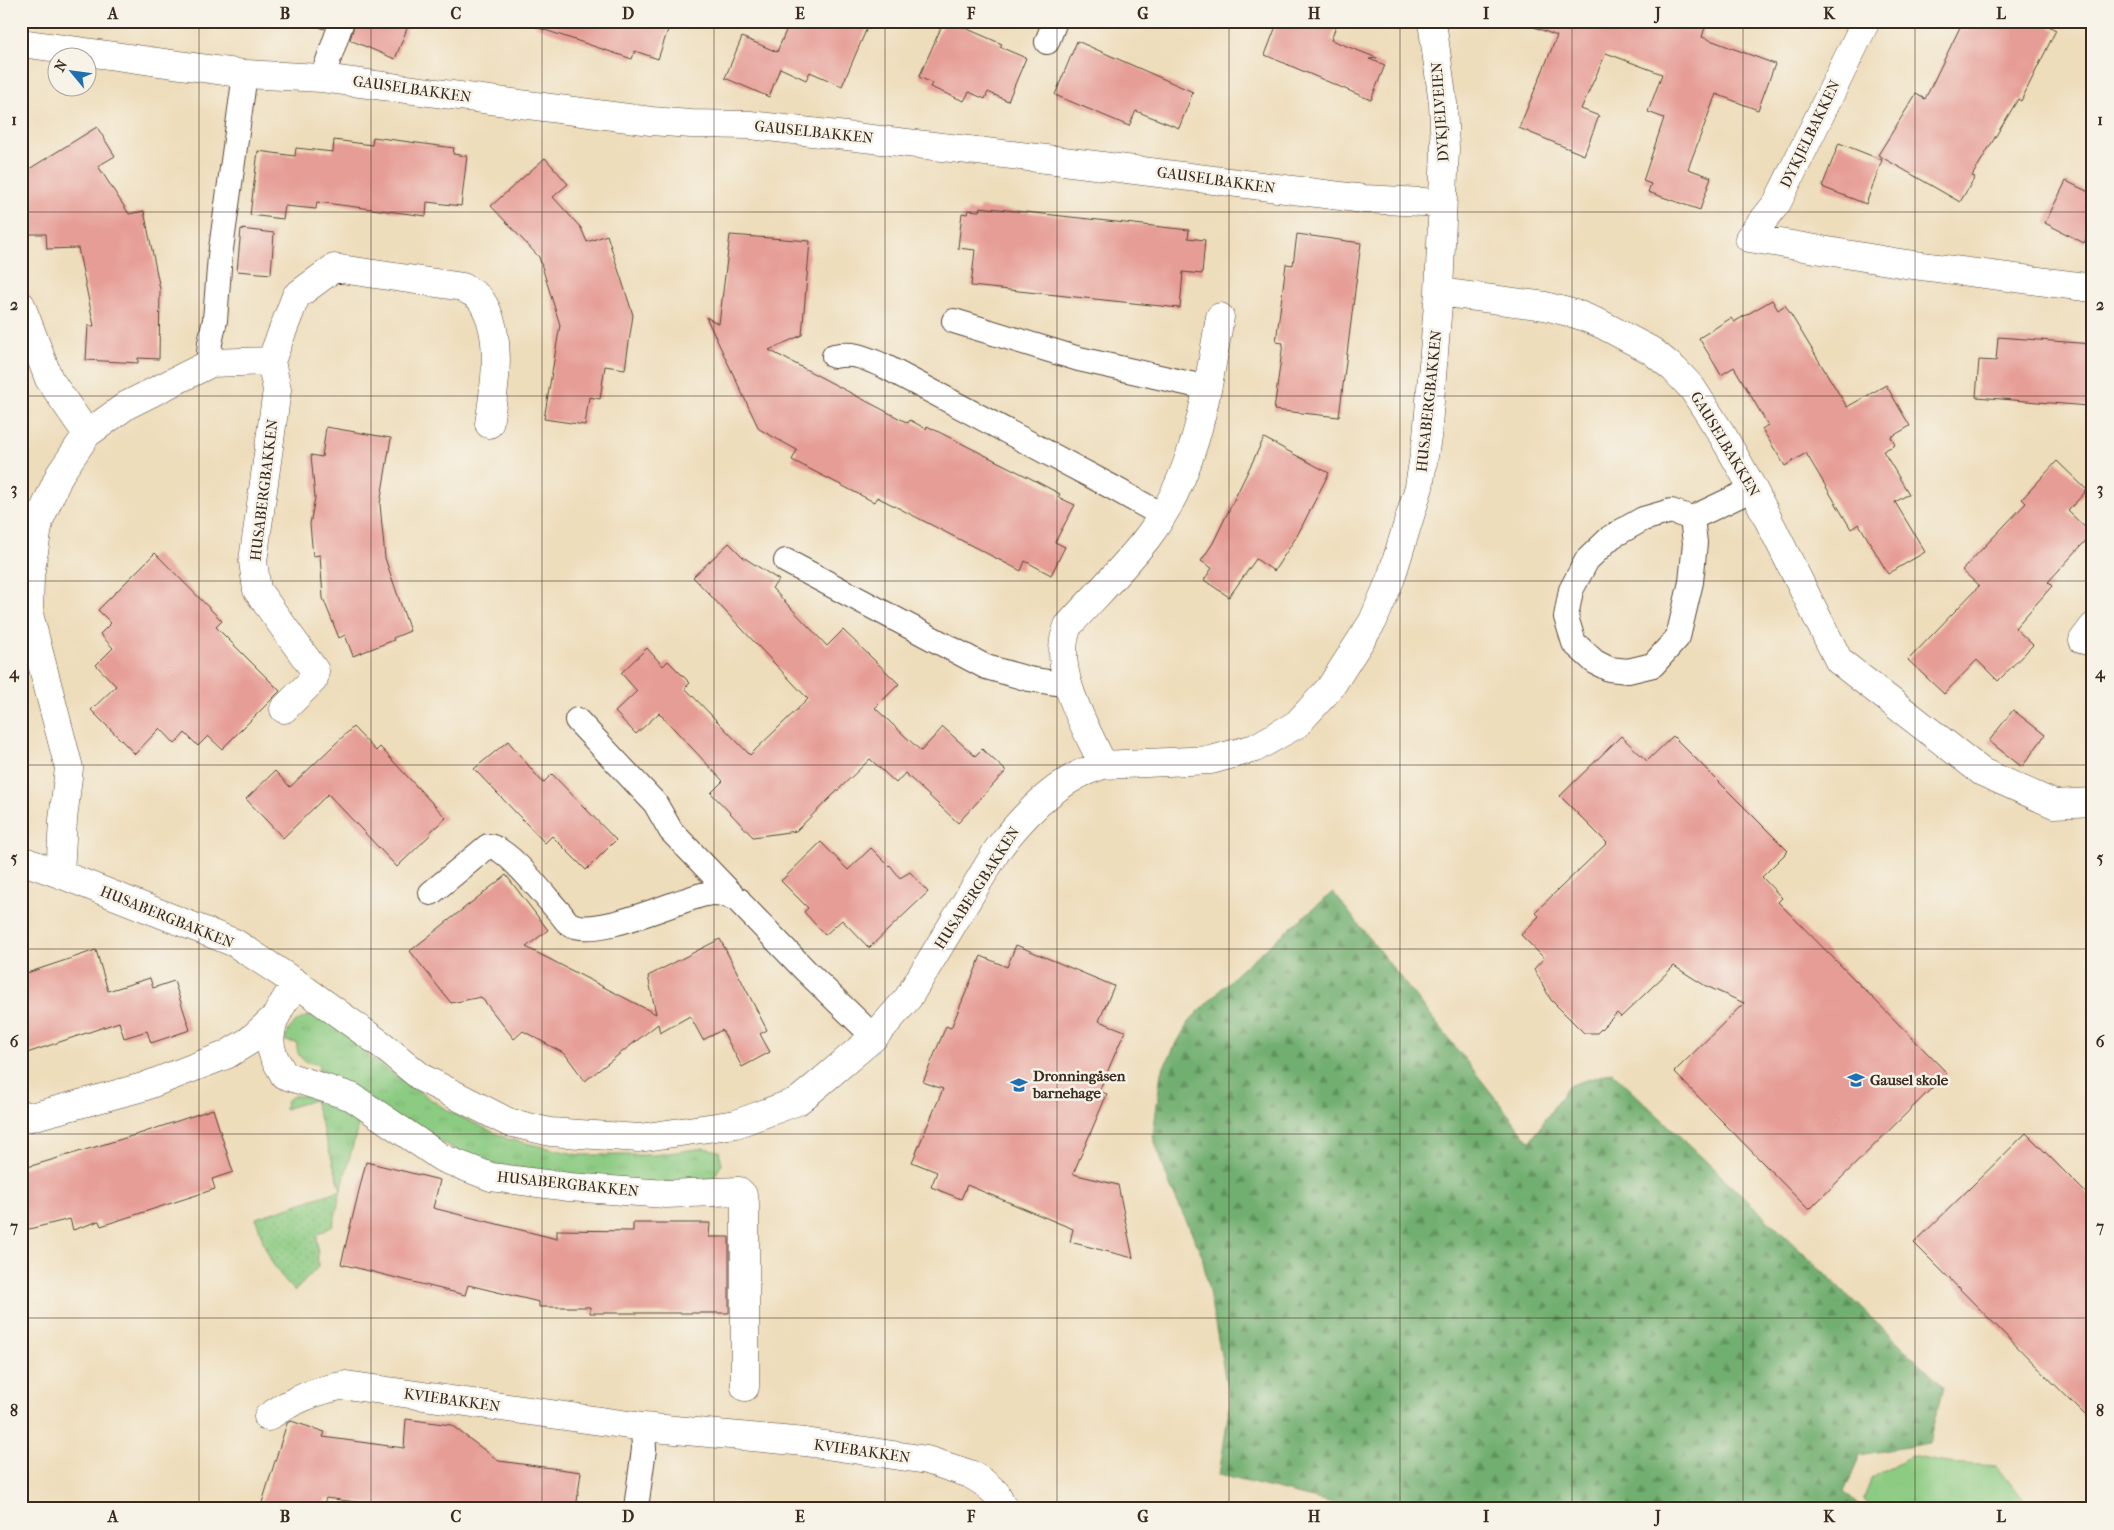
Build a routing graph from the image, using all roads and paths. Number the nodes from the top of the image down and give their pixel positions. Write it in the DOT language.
graph roads {
  1 [pos="342,21"];
  2 [pos="1432,21"];
  3 [pos="1860,23"];
  4 [pos="21,43"];
  5 [pos="245,74"];
  6 [pos="322,78"];
  7 [pos="1442,203"];
  8 [pos="2093,288"];
  9 [pos="1439,292"];
  10 [pos="21,305"];
  11 [pos="1220,317"];
  12 [pos="954,322"];
  13 [pos="834,356"];
  14 [pos="271,361"];
  15 [pos="208,365"];
  16 [pos="1208,388"];
  17 [pos="489,424"];
  18 [pos="87,434"];
  19 [pos="1753,489"];
  20 [pos="1162,515"];
  21 [pos="1692,518"];
  22 [pos="786,561"];
  23 [pos="1068,685"];
  24 [pos="284,709"];
  25 [pos="576,720"];
  26 [pos="1103,765"];
  27 [pos="2093,802"];
  28 [pos="21,860"];
  29 [pos="60,874"];
  30 [pos="431,893"];
  31 [pos="739,900"];
  32 [pos="296,983"];
  33 [pos="274,1018"];
  34 [pos="874,1037"];
  35 [pos="21,1114"];
  36 [pos="745,1386"];
  37 [pos="268,1417"];
  38 [pos="643,1427"];
  39 [pos="636,1508"];
  40 [pos="1004,1509"];
  1 -- 6 [label="lane"];
  2 -- 7 [label="street, DYKJELVEIEN"];
  3 -- 8 [label="street, DYKJELBAKKEN"];
  4 -- 5 [label="street, GAUSELBAKKEN"];
  5 -- 6 [label="street, GAUSELBAKKEN"];
  5 -- 15 [label="lane"];
  6 -- 7 [label="street, GAUSELBAKKEN"];
  7 -- 9 [label="street"];
  9 -- 19 [label="street, GAUSELBAKKEN"];
  9 -- 26 [label="street, HUSABERGBAKKEN"];
  10 -- 18 [label="street"];
  11 -- 16 [label="street"];
  12 -- 16 [label="lane"];
  13 -- 20 [label="lane"];
  14 -- 15 [label="street"];
  14 -- 17 [label="street"];
  14 -- 24 [label="street, HUSABERGBAKKEN"];
  15 -- 18 [label="street"];
  16 -- 20 [label="street"];
  18 -- 29 [label="street"];
  19 -- 21 [label="lane"];
  19 -- 27 [label="street, GAUSELBAKKEN"];
  20 -- 23 [label="street"];
  21 -- 21 [label="lane"];
  22 -- 23 [label="lane"];
  23 -- 26 [label="street"];
  25 -- 31 [label="lane"];
  26 -- 34 [label="street, HUSABERGBAKKEN"];
  28 -- 29 [label="street, HUSABERGBAKKEN"];
  29 -- 32 [label="street, HUSABERGBAKKEN"];
  30 -- 31 [label="lane"];
  31 -- 34 [label="lane"];
  32 -- 33 [label="street, HUSABERGBAKKEN"];
  32 -- 34 [label="street, HUSABERGBAKKEN"];
  33 -- 35 [label="street, HUSABERGBAKKEN"];
  33 -- 36 [label="street, HUSABERGBAKKEN"];
  37 -- 38 [label="street, KVIEBAKKEN"];
  38 -- 39 [label="lane"];
  38 -- 40 [label="street, KVIEBAKKEN"];
}
